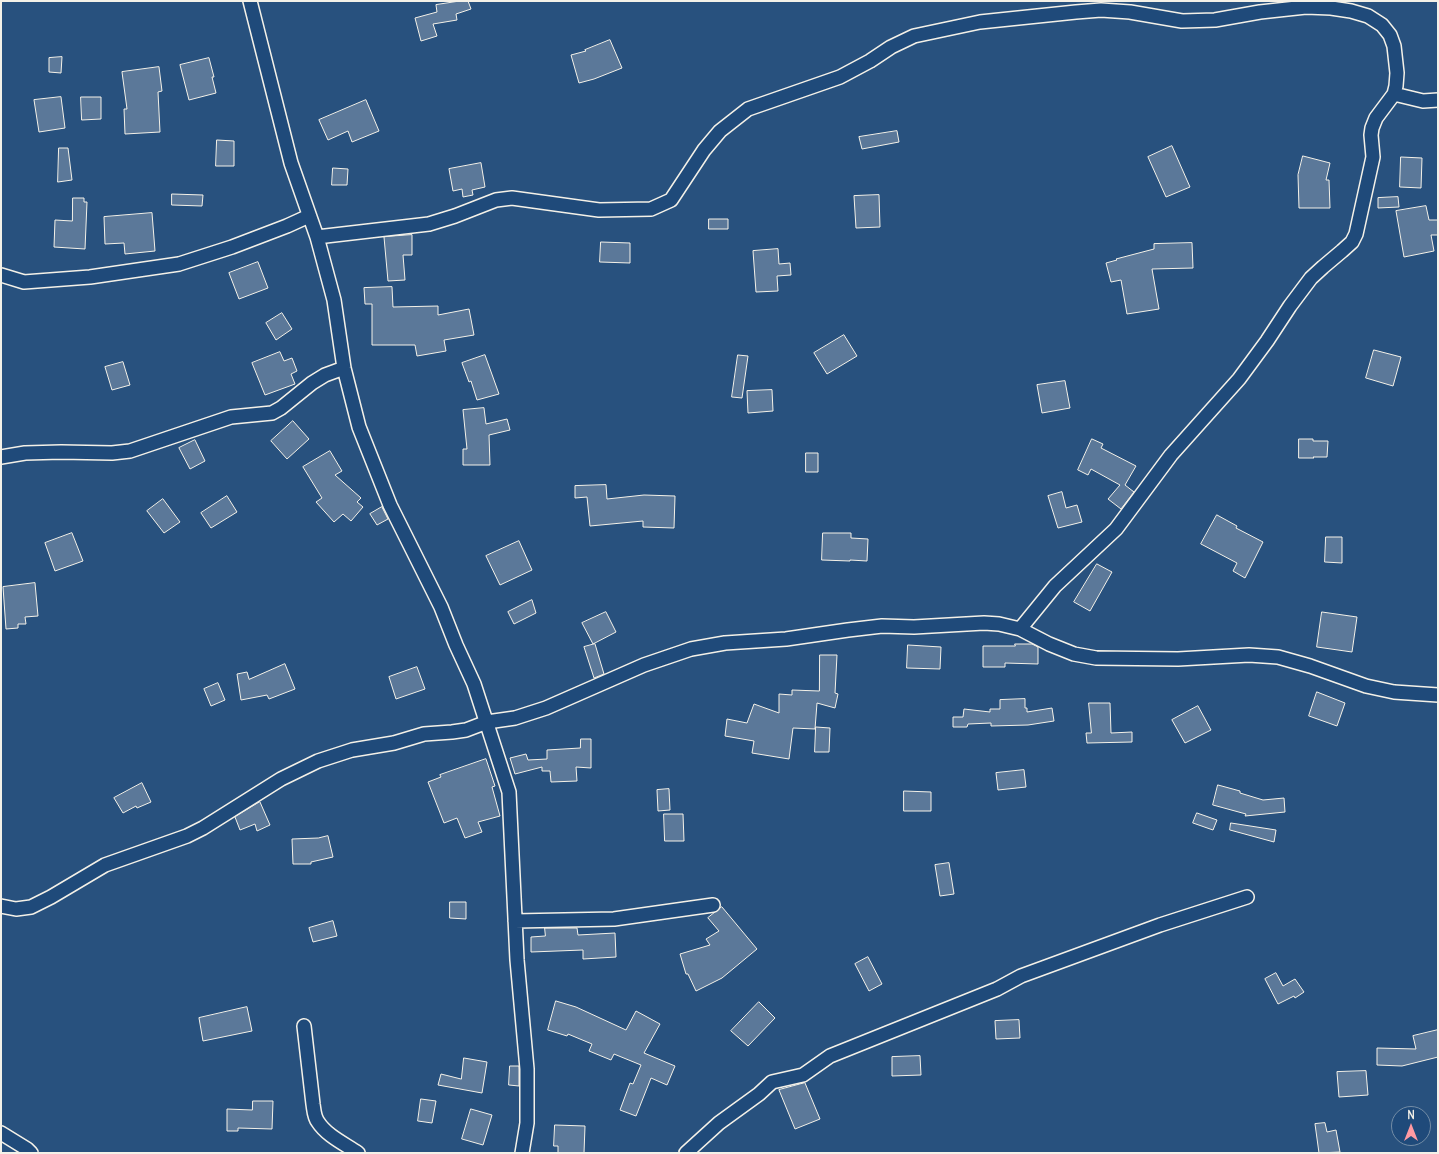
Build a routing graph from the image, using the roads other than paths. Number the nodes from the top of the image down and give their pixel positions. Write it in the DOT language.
graph roads {
  1 [pos="250,1"];
  2 [pos="1394,94"];
  3 [pos="1438,100"];
  4 [pos="310,216"];
  5 [pos="317,237"];
  6 [pos="1,275"];
  7 [pos="344,368"];
  8 [pos="1,457"];
  9 [pos="1020,629"];
  10 [pos="1438,695"];
  11 [pos="487,722"];
  12 [pos="1248,897"];
  13 [pos="713,905"];
  14 [pos="1,906"];
  15 [pos="515,922"];
  16 [pos="304,1026"];
  17 [pos="1,1134"];
  18 [pos="31,1153"];
  19 [pos="358,1153"];
  20 [pos="522,1153"];
  21 [pos="686,1153"];
  1 -- 4 [label="street"];
  2 -- 3 [label="street"];
  2 -- 5 [label="street"];
  2 -- 9 [label="street"];
  4 -- 5 [label="street"];
  4 -- 6 [label="street"];
  5 -- 7 [label="street"];
  7 -- 8 [label="street"];
  7 -- 11 [label="street"];
  9 -- 10 [label="street"];
  9 -- 11 [label="street"];
  11 -- 14 [label="street"];
  11 -- 15 [label="street"];
  12 -- 21 [label="street"];
  13 -- 15 [label="street"];
  15 -- 20 [label="street"];
  16 -- 19 [label="street"];
  17 -- 18 [label="street"];
}
